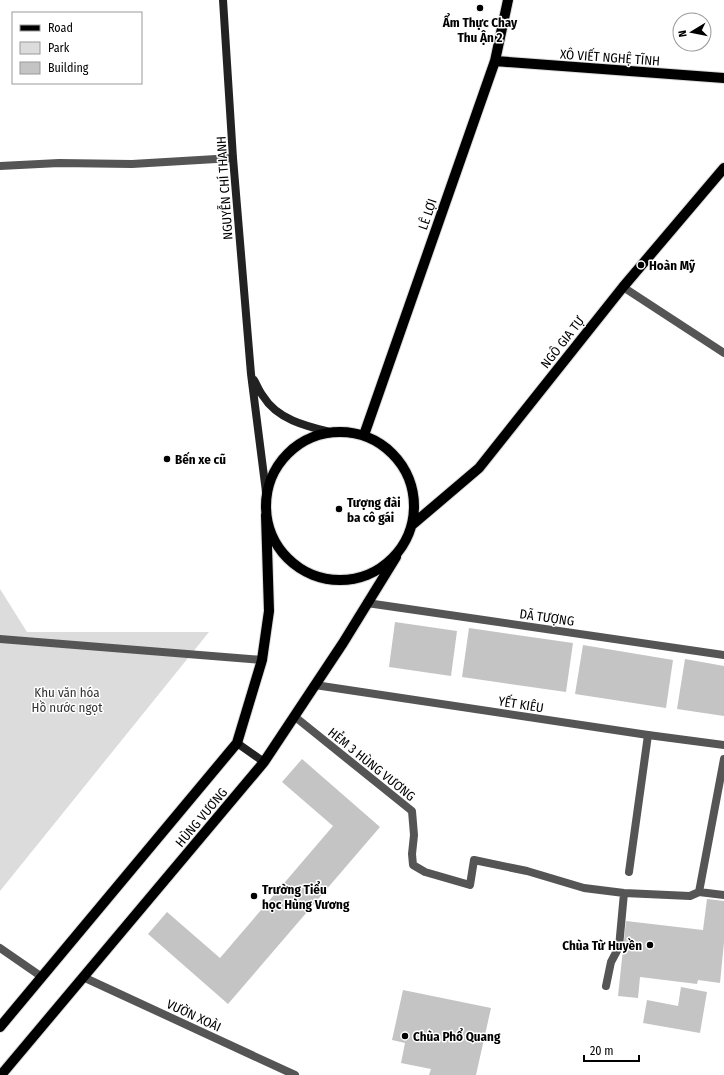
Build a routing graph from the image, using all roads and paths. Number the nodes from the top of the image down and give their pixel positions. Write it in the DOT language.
graph roads {
  1 [pos="223,0"];
  2 [pos="508,0"];
  3 [pos="494,61"];
  4 [pos="724,78"];
  5 [pos="234,158"];
  6 [pos="0,166"];
  7 [pos="724,168"];
  8 [pos="623,287"];
  9 [pos="724,353"];
  10 [pos="251,374"];
  11 [pos="330,432"];
  12 [pos="364,435"];
  13 [pos="266,492"];
  14 [pos="266,515"];
  15 [pos="412,525"];
  16 [pos="396,557"];
  17 [pos="367,603"];
  18 [pos="0,639"];
  19 [pos="724,655"];
  20 [pos="262,660"];
  21 [pos="315,685"];
  22 [pos="294,716"];
  23 [pos="648,735"];
  24 [pos="237,743"];
  25 [pos="724,745"];
  26 [pos="724,759"];
  27 [pos="264,762"];
  28 [pos="628,872"];
  29 [pos="699,892"];
  30 [pos="624,893"];
  31 [pos="724,895"];
  32 [pos="0,948"];
  33 [pos="42,977"];
  34 [pos="83,977"];
  35 [pos="606,986"];
  36 [pos="0,1027"];
  37 [pos="1,1075"];
  38 [pos="293,1075"];
  1 -- 5 [label="main road, NGUYỄN CHÍ THANH"];
  2 -- 3 [label="main road, LÊ LỢI"];
  3 -- 4 [label="main road, XÔ VIẾT NGHỆ TĨNH"];
  3 -- 12 [label="main road, LÊ LỢI"];
  5 -- 6 [label="street"];
  5 -- 10 [label="main road, NGUYỄN CHÍ THANH"];
  7 -- 8 [label="main road, NGÔ GIA TỰ"];
  8 -- 9 [label="street"];
  8 -- 15 [label="main road, NGÔ GIA TỰ"];
  10 -- 11 [label="main road, NGUYỄN CHÍ THANH"];
  10 -- 13 [label="main road, NGUYỄN CHÍ THANH"];
  11 -- 12 [label="main road"];
  11 -- 13 [label="main road"];
  12 -- 15 [label="main road"];
  13 -- 14 [label="main road"];
  14 -- 16 [label="main road"];
  14 -- 20 [label="main road, HÙNG VƯƠNG"];
  15 -- 16 [label="main road, HÙNG VƯƠNG"];
  16 -- 17 [label="main road, HÙNG VƯƠNG"];
  17 -- 19 [label="street, DÃ TƯỢNG"];
  17 -- 21 [label="main road, HÙNG VƯƠNG"];
  18 -- 20 [label="street"];
  20 -- 24 [label="main road, HÙNG VƯƠNG"];
  21 -- 22 [label="main road, HÙNG VƯƠNG"];
  21 -- 23 [label="street, YẾT KIÊU"];
  22 -- 27 [label="main road, HÙNG VƯƠNG"];
  22 -- 30 [label="street, HẺM 3 HÙNG VƯƠNG"];
  23 -- 25 [label="street, YẾT KIÊU"];
  23 -- 28 [label="street"];
  24 -- 27 [label="main road"];
  24 -- 33 [label="main road, HÙNG VƯƠNG"];
  26 -- 29 [label="street"];
  27 -- 34 [label="main road, HÙNG VƯƠNG"];
  29 -- 30 [label="street, HẺM 3 HÙNG VƯƠNG"];
  29 -- 31 [label="street, HẺM 3 HÙNG VƯƠNG"];
  30 -- 35 [label="street"];
  32 -- 33 [label="street"];
  33 -- 36 [label="main road, HÙNG VƯƠNG"];
  34 -- 37 [label="main road, HÙNG VƯƠNG"];
  34 -- 38 [label="street, VƯỜN XOÀI"];
}
